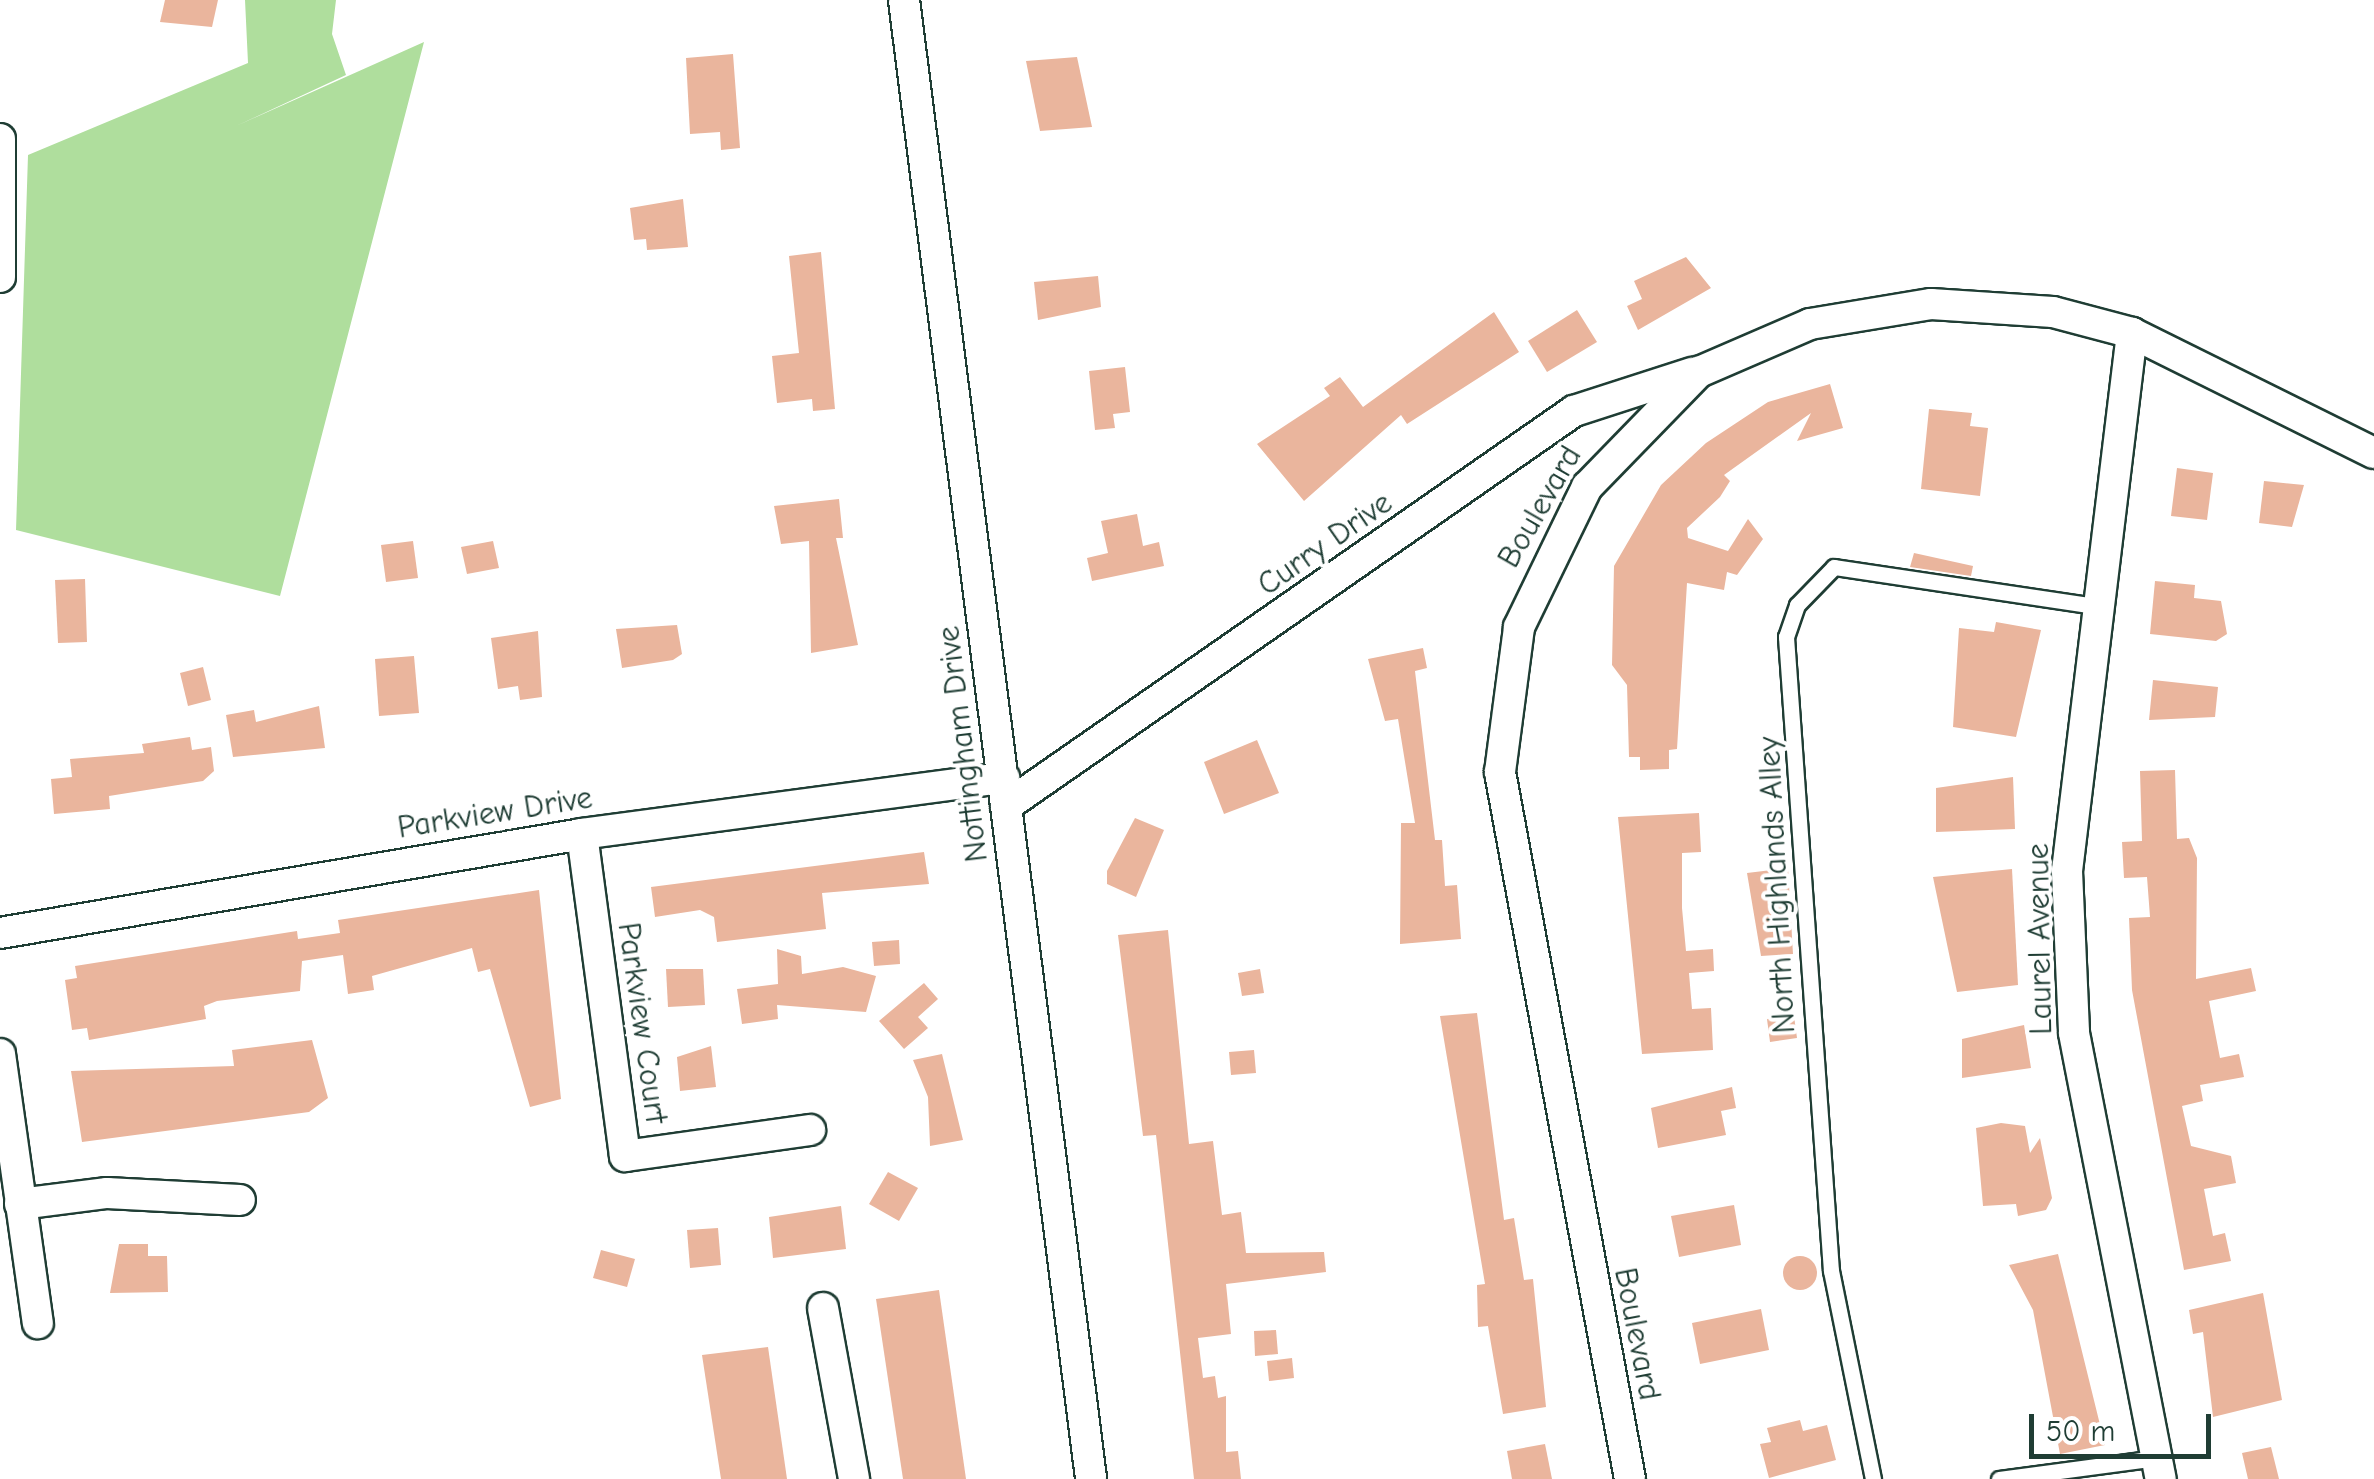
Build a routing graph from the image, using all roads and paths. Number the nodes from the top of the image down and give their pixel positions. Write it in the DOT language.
graph roads {
  1 [pos="904,0"];
  2 [pos="0,139"];
  3 [pos="0,277"];
  4 [pos="2132,333"];
  5 [pos="1699,372"];
  6 [pos="2374,454"];
  7 [pos="2096,606"];
  8 [pos="1005,792"];
  9 [pos="582,834"];
  10 [pos="0,933"];
  11 [pos="0,1054"];
  12 [pos="810,1130"];
  13 [pos="240,1200"];
  14 [pos="20,1204"];
  15 [pos="823,1308"];
  16 [pos="38,1323"];
  17 [pos="2159,1469"];
  18 [pos="854,1479"];
  19 [pos="1090,1479"];
  20 [pos="1630,1479"];
  21 [pos="1873,1479"];
  22 [pos="1998,1479"];
  1 -- 8 [label="street, Nottingham Drive"];
  2 -- 3 [label="street"];
  4 -- 5 [label="street, Boulevard"];
  4 -- 6 [label="street, Boulevard"];
  4 -- 7 [label="street, Laurel Avenue"];
  5 -- 8 [label="street, Curry Drive"];
  5 -- 20 [label="street, Boulevard"];
  7 -- 17 [label="street, Laurel Avenue"];
  7 -- 21 [label="lane, North Highlands Alley"];
  8 -- 9 [label="street, Parkview Drive"];
  8 -- 19 [label="street, Nottingham Drive"];
  9 -- 10 [label="street, Parkview Drive"];
  9 -- 12 [label="street, Parkview Court"];
  11 -- 14 [label="street"];
  13 -- 14 [label="street"];
  14 -- 16 [label="street"];
  15 -- 18 [label="street"];
  17 -- 22 [label="lane"];
}
